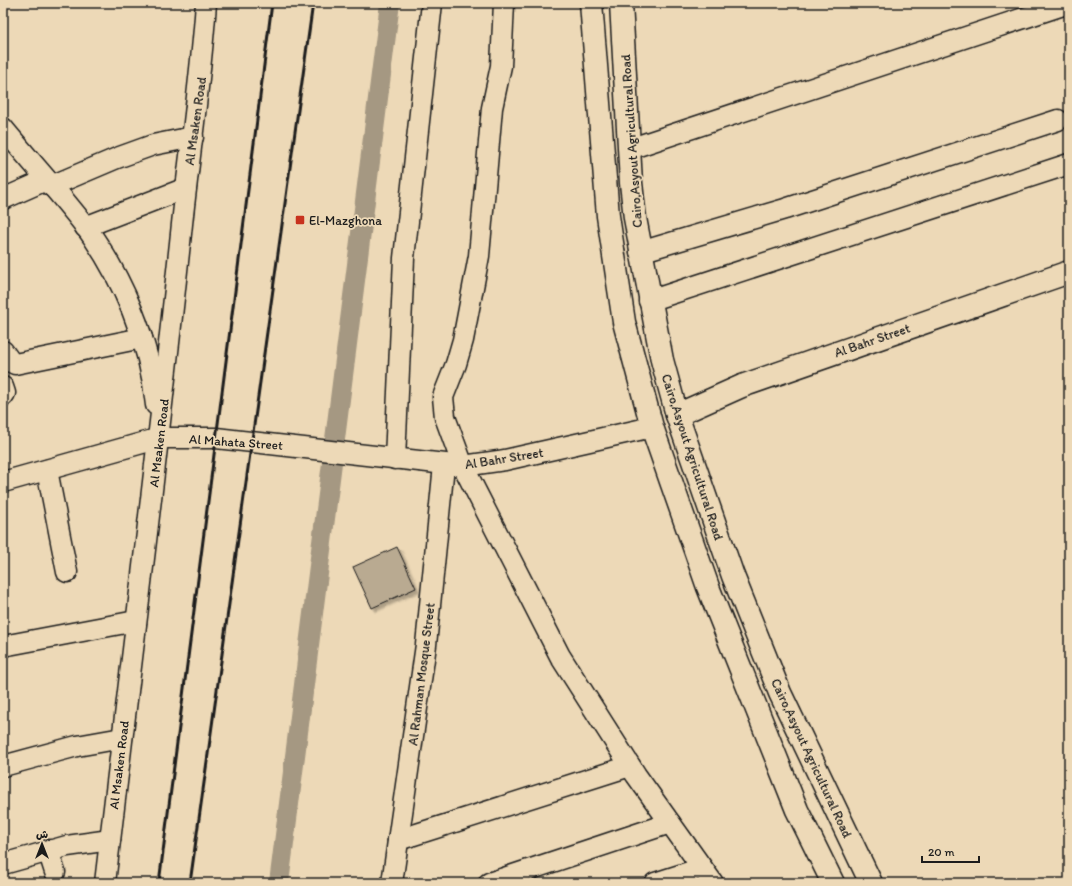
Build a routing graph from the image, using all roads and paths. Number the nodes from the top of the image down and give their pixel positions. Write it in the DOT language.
graph roads {
  1 [pos="206,3"];
  2 [pos="432,3"];
  3 [pos="504,3"];
  4 [pos="591,3"];
  5 [pos="621,3"];
  6 [pos="1069,4"];
  7 [pos="1058,120"];
  8 [pos="3,128"];
  9 [pos="193,137"];
  10 [pos="629,149"];
  11 [pos="1069,164"];
  12 [pos="49,183"];
  13 [pos="186,188"];
  14 [pos="3,199"];
  15 [pos="85,227"];
  16 [pos="640,252"];
  17 [pos="1069,272"];
  18 [pos="649,301"];
  19 [pos="142,338"];
  20 [pos="5,358"];
  21 [pos="3,387"];
  22 [pos="3,396"];
  23 [pos="677,415"];
  24 [pos="652,427"];
  25 [pos="160,438"];
  26 [pos="354,454"];
  27 [pos="395,459"];
  28 [pos="453,465"];
  29 [pos="47,470"];
  30 [pos="3,482"];
  31 [pos="67,572"];
  32 [pos="136,621"];
  33 [pos="3,646"];
  34 [pos="122,738"];
  35 [pos="3,766"];
  36 [pos="630,766"];
  37 [pos="670,823"];
  38 [pos="110,840"];
  39 [pos="398,840"];
  40 [pos="48,850"];
  41 [pos="3,864"];
  42 [pos="55,872"];
  43 [pos="708,875"];
  44 [pos="105,883"];
  45 [pos="392,883"];
  46 [pos="488,883"];
  47 [pos="655,883"];
  48 [pos="833,883"];
  49 [pos="871,883"];
  1 -- 9 [label="street, Al Msaken Road"];
  2 -- 27 [label="street"];
  3 -- 28 [label="street"];
  4 -- 24 [label="main road, Cairo,Asyout Agricultural Road"];
  5 -- 10 [label="main road, Cairo,Asyout Agricultural Road"];
  6 -- 10 [label="street"];
  7 -- 16 [label="street"];
  8 -- 12 [label="street"];
  9 -- 12 [label="street"];
  9 -- 13 [label="street, Al Msaken Road"];
  10 -- 16 [label="main road, Cairo,Asyout Agricultural Road"];
  11 -- 18 [label="street"];
  12 -- 14 [label="street"];
  12 -- 15 [label="street"];
  13 -- 15 [label="street"];
  13 -- 25 [label="street, Al Msaken Road"];
  15 -- 19 [label="street"];
  16 -- 18 [label="main road, Cairo,Asyout Agricultural Road"];
  17 -- 23 [label="main road, Al Bahr Street"];
  18 -- 23 [label="main road, Cairo,Asyout Agricultural Road"];
  19 -- 20 [label="street"];
  19 -- 25 [label="street"];
  21 -- 22 [label="street"];
  23 -- 49 [label="main road, Cairo,Asyout Agricultural Road"];
  24 -- 28 [label="street, Al Bahr Street"];
  24 -- 48 [label="main road, Cairo,Asyout Agricultural Road"];
  25 -- 26 [label="street, Al Mahata Street"];
  25 -- 29 [label="street, Al Mahata Street"];
  25 -- 32 [label="street, Al Msaken Road"];
  26 -- 27 [label="street, Al Bahr Street"];
  27 -- 28 [label="street, Al Bahr Street"];
  28 -- 36 [label="street"];
  28 -- 39 [label="street, Al Rahman Mosque Street"];
  29 -- 30 [label="street, Al Mahata Street"];
  29 -- 31 [label="street"];
  32 -- 33 [label="street"];
  32 -- 34 [label="street, Al Msaken Road"];
  34 -- 35 [label="street"];
  34 -- 38 [label="street, Al Msaken Road"];
  36 -- 37 [label="street"];
  36 -- 39 [label="street"];
  37 -- 43 [label="street"];
  37 -- 46 [label="street"];
  38 -- 40 [label="street"];
  38 -- 44 [label="street, Al Msaken Road"];
  39 -- 45 [label="street, Al Rahman Mosque Street"];
  40 -- 41 [label="street"];
  40 -- 42 [label="street"];
  43 -- 47 [label="street"];
}
